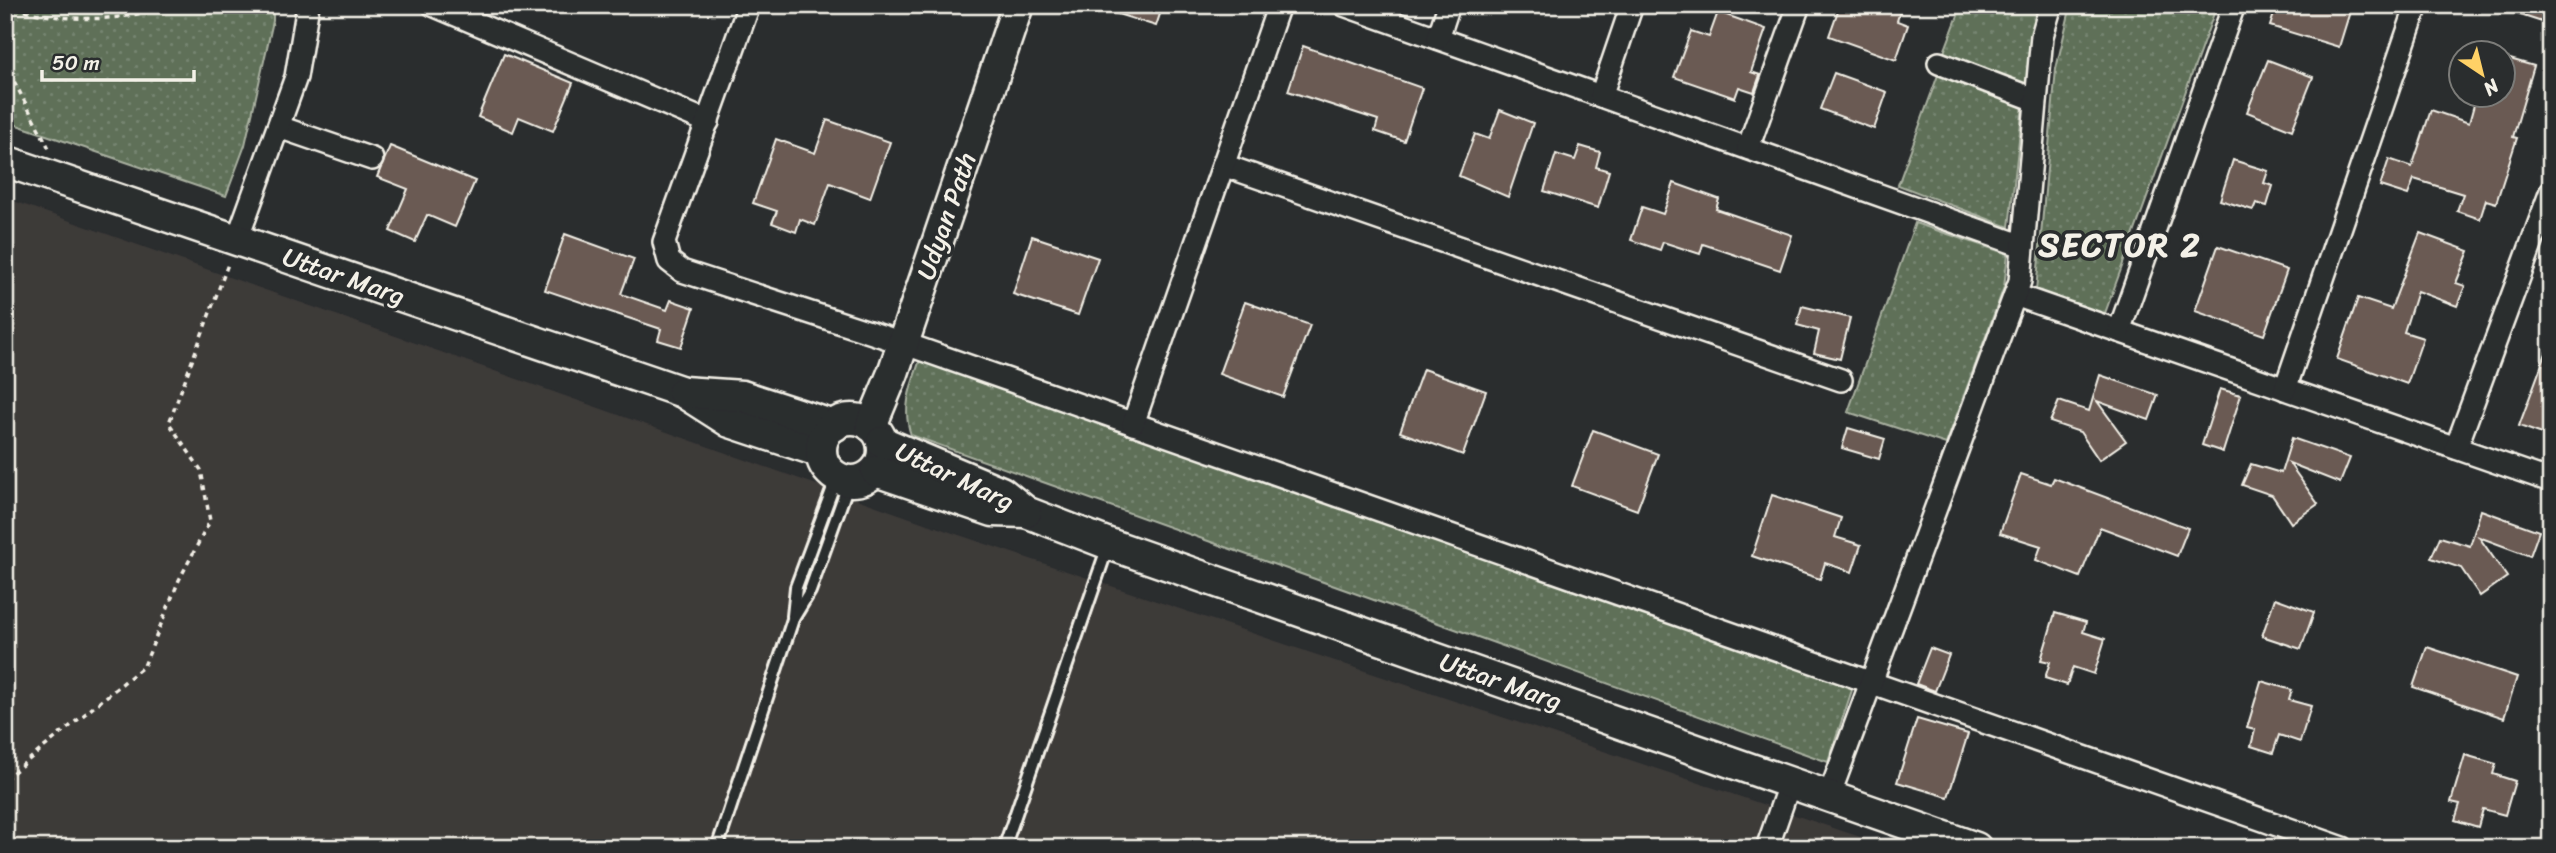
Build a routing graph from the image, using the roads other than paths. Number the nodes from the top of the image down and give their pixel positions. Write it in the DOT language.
graph roads {
  1 [pos="308,5"];
  2 [pos="433,5"];
  3 [pos="749,5"];
  4 [pos="999,5"];
  5 [pos="1018,5"];
  6 [pos="1279,5"];
  7 [pos="1344,5"];
  8 [pos="1449,5"];
  9 [pos="1632,5"];
  10 [pos="1799,5"];
  11 [pos="2051,5"];
  12 [pos="2234,5"];
  13 [pos="2417,5"];
  14 [pos="1437,38"];
  15 [pos="1939,63"];
  16 [pos="1601,96"];
  17 [pos="2036,100"];
  18 [pos="708,122"];
  19 [pos="279,127"];
  20 [pos="1748,148"];
  21 [pos="372,159"];
  22 [pos="5,161"];
  23 [pos="1223,165"];
  24 [pos="2551,191"];
  25 [pos="237,240"];
  26 [pos="2024,246"];
  27 [pos="2015,295"];
  28 [pos="2119,331"];
  29 [pos="894,340"];
  30 [pos="1841,380"];
  31 [pos="2285,389"];
  32 [pos="683,392"];
  33 [pos="1133,424"];
  34 [pos="2456,448"];
  35 [pos="857,449"];
  36 [pos="2551,481"];
  37 [pos="1108,544"];
  38 [pos="1871,682"];
  39 [pos="1790,782"];
  40 [pos="1829,796"];
  41 [pos="2314,843"];
  42 [pos="717,848"];
  43 [pos="1004,848"];
  44 [pos="1767,848"];
  45 [pos="1976,848"];
  46 [pos="2343,848"];
  1 -- 19 [label="street"];
  2 -- 18 [label="street"];
  3 -- 18 [label="street"];
  4 -- 29 [label="main road, Udyan Path"];
  5 -- 29 [label="main road, Udyan Path"];
  6 -- 23 [label="street"];
  7 -- 14 [label="street"];
  8 -- 14 [label="street"];
  9 -- 16 [label="street"];
  10 -- 20 [label="street"];
  11 -- 17 [label="street"];
  12 -- 28 [label="street"];
  13 -- 31 [label="street"];
  14 -- 16 [label="street"];
  15 -- 17 [label="street"];
  16 -- 20 [label="street"];
  17 -- 26 [label="street"];
  18 -- 29 [label="street"];
  19 -- 21 [label="street"];
  19 -- 25 [label="street"];
  20 -- 26 [label="street"];
  22 -- 25 [label="main road, Uttar Marg"];
  23 -- 30 [label="street"];
  23 -- 33 [label="street"];
  24 -- 34 [label="street"];
  25 -- 32 [label="main road, Uttar Marg"];
  26 -- 27 [label="street"];
  27 -- 28 [label="street"];
  27 -- 38 [label="street"];
  28 -- 31 [label="street"];
  29 -- 33 [label="street"];
  29 -- 35 [label="main road, Udyan Path"];
  31 -- 34 [label="street"];
  32 -- 35 [label="main road, Uttar Marg"];
  32 -- 35 [label="main road, Uttar Marg"];
  33 -- 38 [label="street"];
  34 -- 36 [label="street"];
  35 -- 37 [label="main road, Uttar Marg"];
  35 -- 42 [label="lane"];
  37 -- 39 [label="main road, Uttar Marg"];
  37 -- 43 [label="lane"];
  38 -- 40 [label="street"];
  38 -- 41 [label="street"];
  39 -- 40 [label="main road, Uttar Marg"];
  39 -- 44 [label="street"];
  40 -- 45 [label="main road, Uttar Marg"];
  41 -- 46 [label="street"];
}
